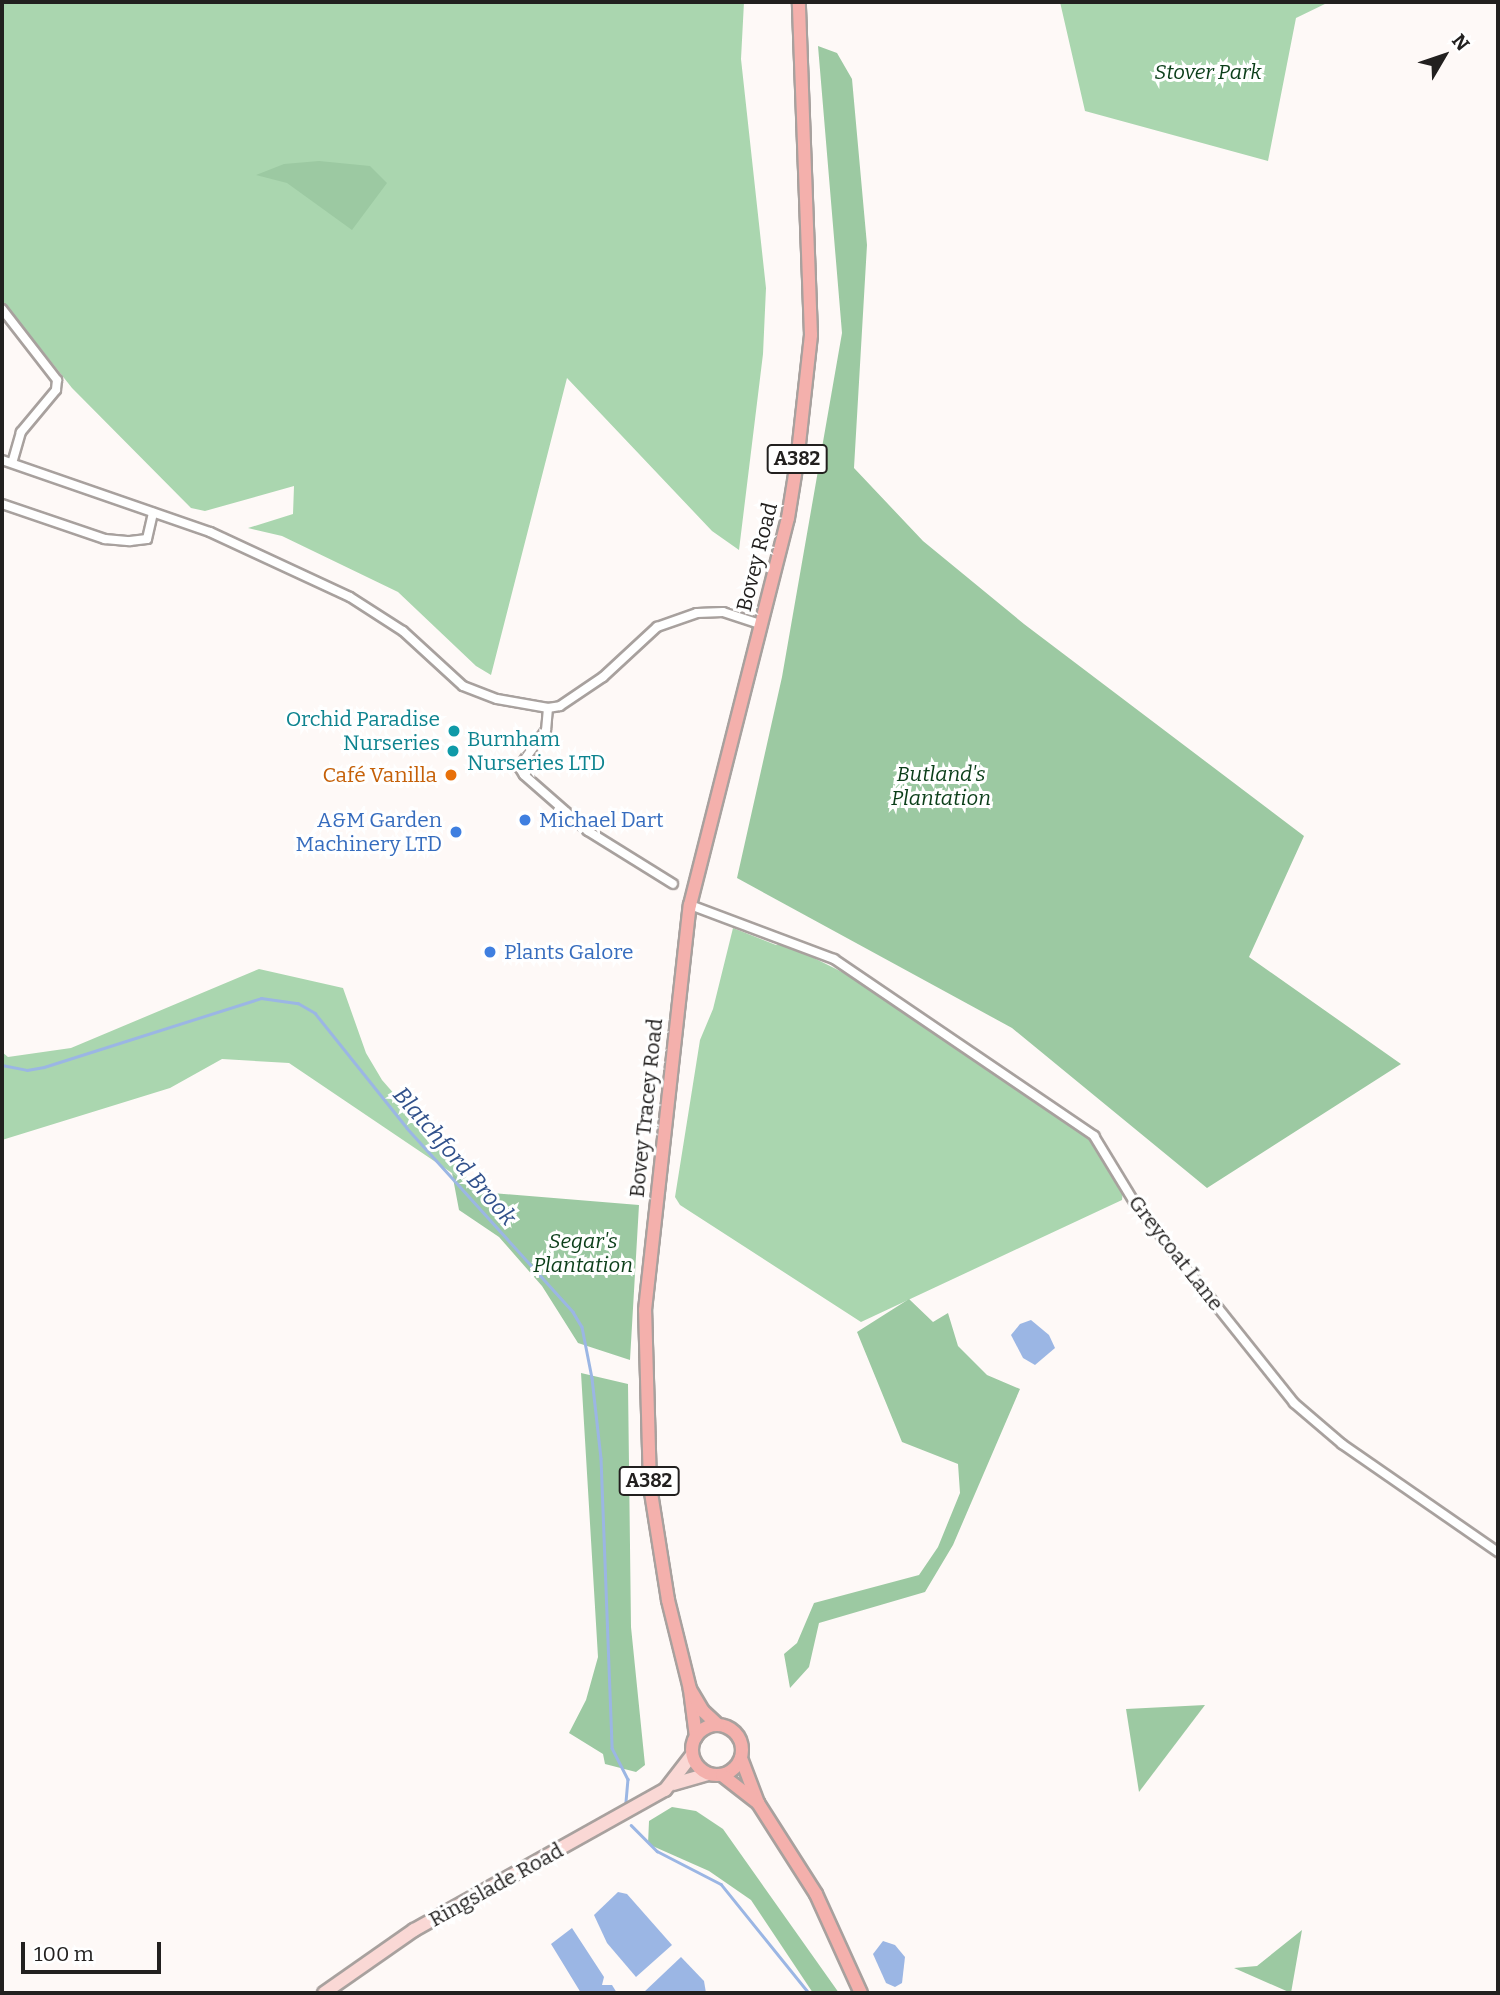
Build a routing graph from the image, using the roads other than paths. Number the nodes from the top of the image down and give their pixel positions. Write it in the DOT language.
graph roads {
  1 [pos="799,2"];
  2 [pos="2,309"];
  3 [pos="2,460"];
  4 [pos="12,463"];
  5 [pos="2,504"];
  6 [pos="153,513"];
  7 [pos="761,624"];
  8 [pos="548,708"];
  9 [pos="673,884"];
  10 [pos="690,905"];
  11 [pos="1498,1552"];
  12 [pos="690,1689"];
  13 [pos="718,1725"];
  14 [pos="696,1737"];
  15 [pos="692,1755"];
  16 [pos="741,1758"];
  17 [pos="708,1774"];
  18 [pos="722,1775"];
  19 [pos="673,1784"];
  20 [pos="758,1803"];
  21 [pos="324,1993"];
  22 [pos="861,1993"];
  1 -- 7 [label="main road, Bovey Road / A382"];
  2 -- 4 [label="street"];
  3 -- 4 [label="street"];
  4 -- 6 [label="street"];
  5 -- 6 [label="street"];
  6 -- 8 [label="street"];
  7 -- 8 [label="street"];
  7 -- 10 [label="main road, Bovey Road / A382"];
  8 -- 9 [label="street"];
  10 -- 11 [label="street, Greycoat Lane"];
  10 -- 12 [label="main road, Bovey Tracey Road / A382"];
  12 -- 13 [label="main road, Bovey Tracey Road / A382"];
  12 -- 14 [label="main road, Bovey Tracey Road / A382"];
  13 -- 14 [label="main road"];
  13 -- 16 [label="main road"];
  14 -- 15 [label="main road"];
  15 -- 17 [label="main road"];
  15 -- 19 [label="street, Ringslade Road"];
  16 -- 18 [label="main road"];
  16 -- 20 [label="main road"];
  17 -- 18 [label="main road"];
  17 -- 19 [label="street, Ringslade Road"];
  18 -- 20 [label="main road"];
  19 -- 21 [label="street, Ringslade Road"];
  20 -- 22 [label="main road"];
}
